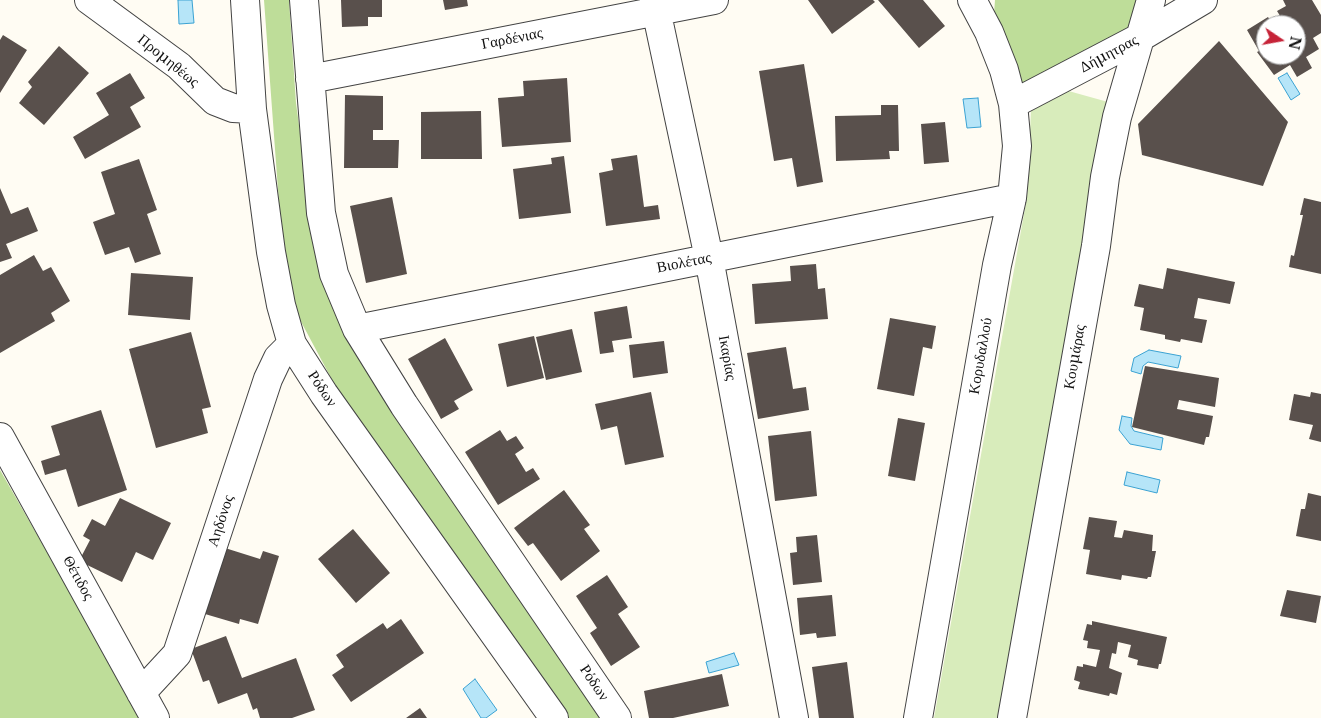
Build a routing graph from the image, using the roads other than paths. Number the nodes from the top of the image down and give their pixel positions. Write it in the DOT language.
graph roads {
  1 [pos="89,0"];
  2 [pos="245,0"];
  3 [pos="304,0"];
  4 [pos="714,0"];
  5 [pos="972,0"];
  6 [pos="1151,0"];
  7 [pos="1203,0"];
  8 [pos="656,6"];
  9 [pos="1139,38"];
  10 [pos="310,79"];
  11 [pos="1013,104"];
  12 [pos="252,109"];
  13 [pos="1012,198"];
  14 [pos="708,258"];
  15 [pos="357,329"];
  16 [pos="292,344"];
  17 [pos="0,437"];
  18 [pos="141,693"];
  19 [pos="155,718"];
  20 [pos="554,718"];
  21 [pos="618,718"];
  22 [pos="794,718"];
  23 [pos="918,718"];
  24 [pos="1012,718"];
  1 -- 12 [label="street, Προμηθέως"];
  2 -- 12 [label="street, Ρόδων"];
  3 -- 10 [label="street, Ρόδων"];
  4 -- 8 [label="street, Γαρδένιας"];
  5 -- 11 [label="street, Κορυδαλλού"];
  6 -- 9 [label="street, Κουμάρας"];
  7 -- 9 [label="street, Δήμητρας"];
  8 -- 10 [label="street, Γαρδένιας"];
  8 -- 14 [label="street, Ικαρίας"];
  9 -- 11 [label="street, Δήμητρας"];
  9 -- 24 [label="street, Κουμάρας"];
  10 -- 15 [label="street, Ρόδων"];
  11 -- 13 [label="street, Κορυδαλλού"];
  12 -- 16 [label="street, Ρόδων"];
  13 -- 14 [label="street, Βιολέτας"];
  13 -- 23 [label="street, Κορυδαλλού"];
  14 -- 15 [label="street, Βιολέτας"];
  14 -- 22 [label="street, Ικαρίας"];
  15 -- 21 [label="street, Ρόδων"];
  16 -- 18 [label="street, Αηδόνος"];
  16 -- 20 [label="street, Ρόδων"];
  17 -- 18 [label="street, Θέτιδος"];
  18 -- 19 [label="street, Θέτιδος"];
}
